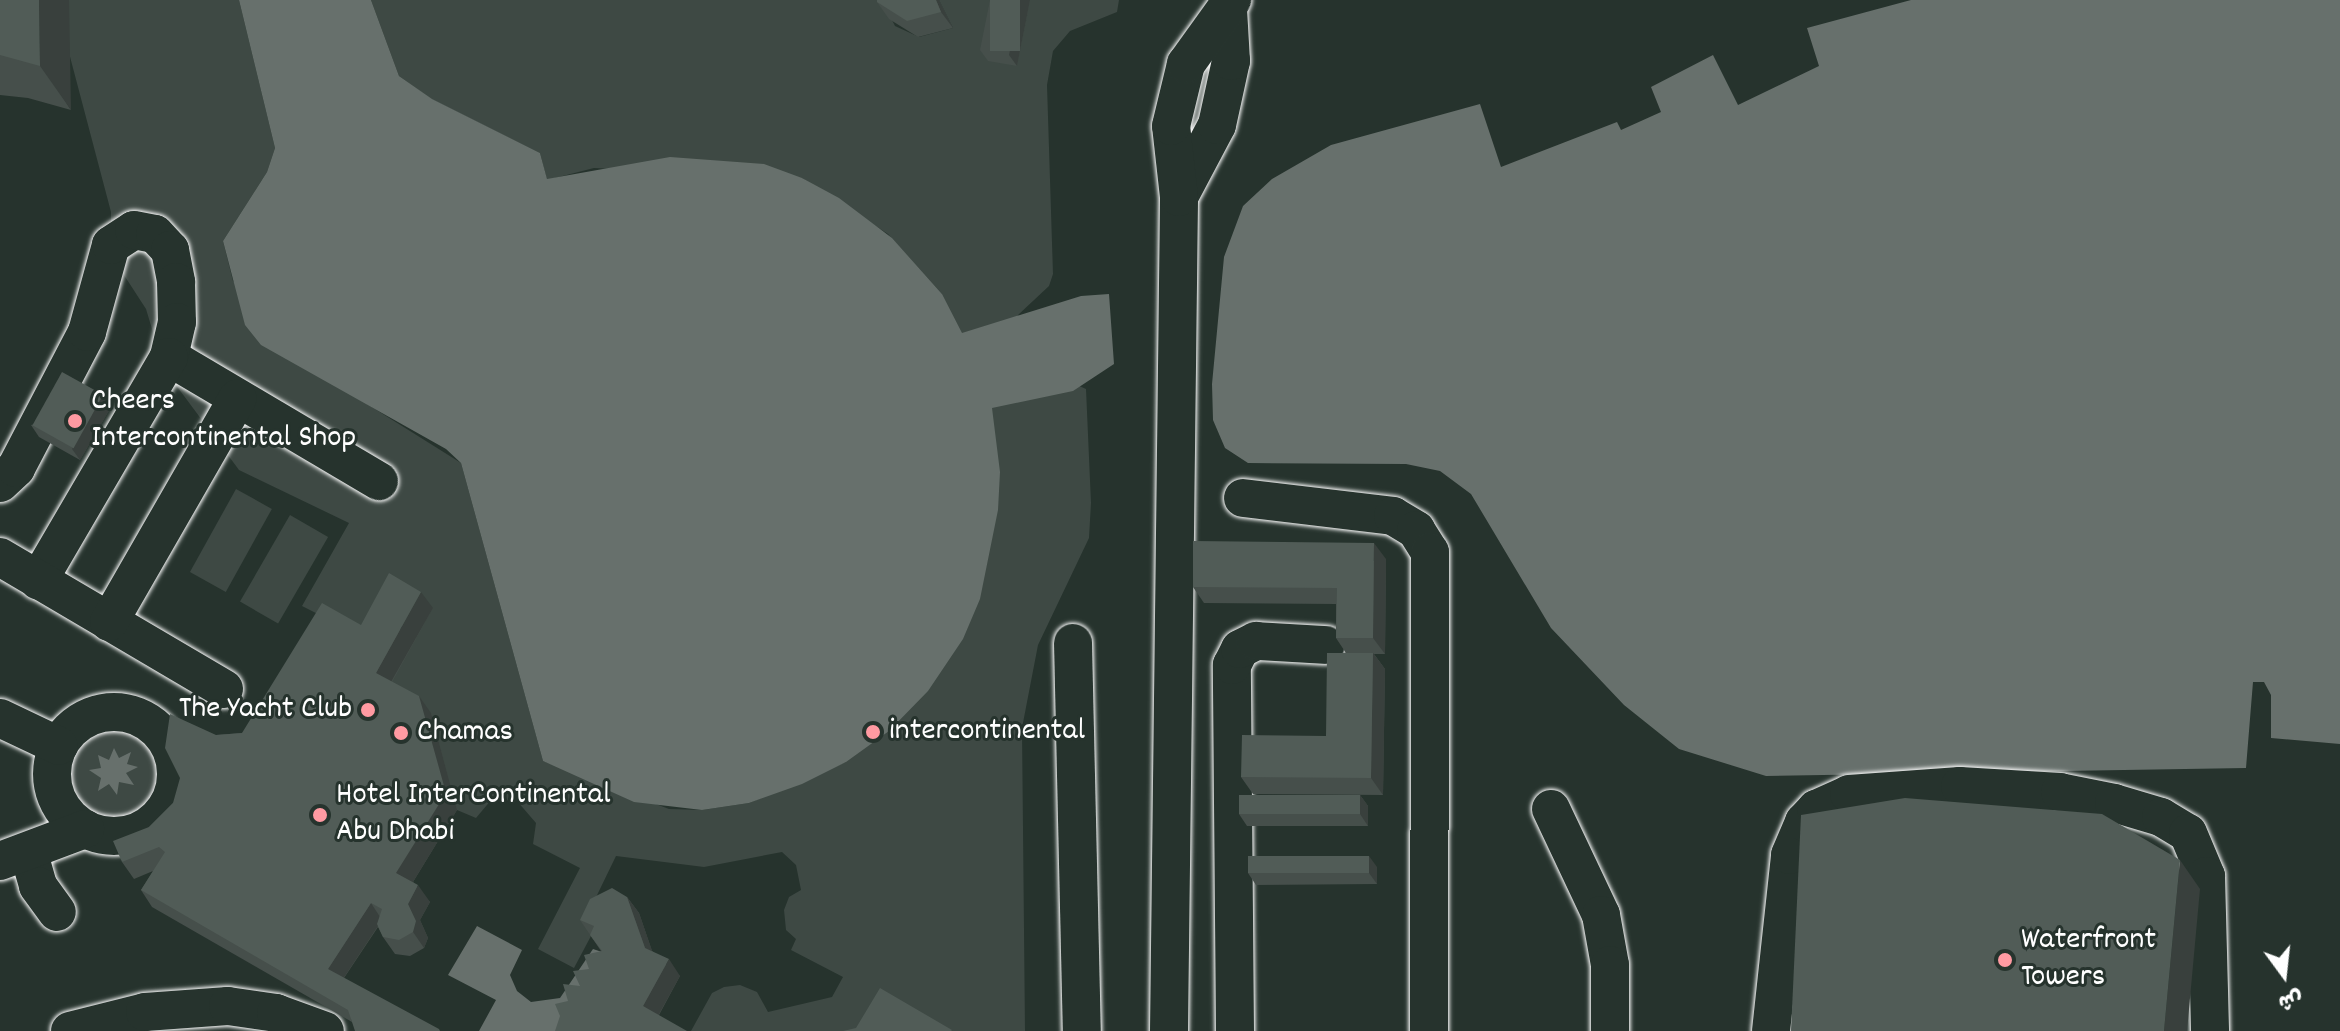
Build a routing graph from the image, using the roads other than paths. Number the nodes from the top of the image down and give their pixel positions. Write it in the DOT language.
graph roads {
  1 [pos="1230,10"];
  2 [pos="169,357"];
  3 [pos="238,398"];
  4 [pos="379,481"];
  5 [pos="0,483"];
  6 [pos="1243,498"];
  7 [pos="0,557"];
  8 [pos="38,581"];
  9 [pos="109,622"];
  10 [pos="1073,643"];
  11 [pos="1326,645"];
  12 [pos="224,689"];
  13 [pos="0,718"];
  14 [pos="59,746"];
  15 [pos="1551,809"];
  16 [pos="85,829"];
  17 [pos="15,858"];
  18 [pos="57,912"];
  19 [pos="214,1019"];
  20 [pos="305,1027"];
  21 [pos="70,1031"];
  22 [pos="1082,1031"];
  23 [pos="1169,1031"];
  24 [pos="1235,1031"];
  25 [pos="1429,1031"];
  26 [pos="1610,1031"];
  27 [pos="1771,1031"];
  28 [pos="2210,1031"];
  1 -- 23 [label="street"];
  2 -- 3 [label="street"];
  2 -- 5 [label="street"];
  2 -- 8 [label="street"];
  3 -- 4 [label="street"];
  3 -- 9 [label="street"];
  6 -- 25 [label="street"];
  7 -- 8 [label="street"];
  8 -- 9 [label="street"];
  9 -- 12 [label="street"];
  10 -- 22 [label="street"];
  11 -- 24 [label="street"];
  13 -- 14 [label="street"];
  14 -- 16 [label="street"];
  14 -- 16 [label="street"];
  15 -- 26 [label="street"];
  16 -- 17 [label="street"];
  17 -- 18 [label="street"];
  19 -- 20 [label="street"];
  19 -- 21 [label="street"];
  27 -- 28 [label="street"];
}
